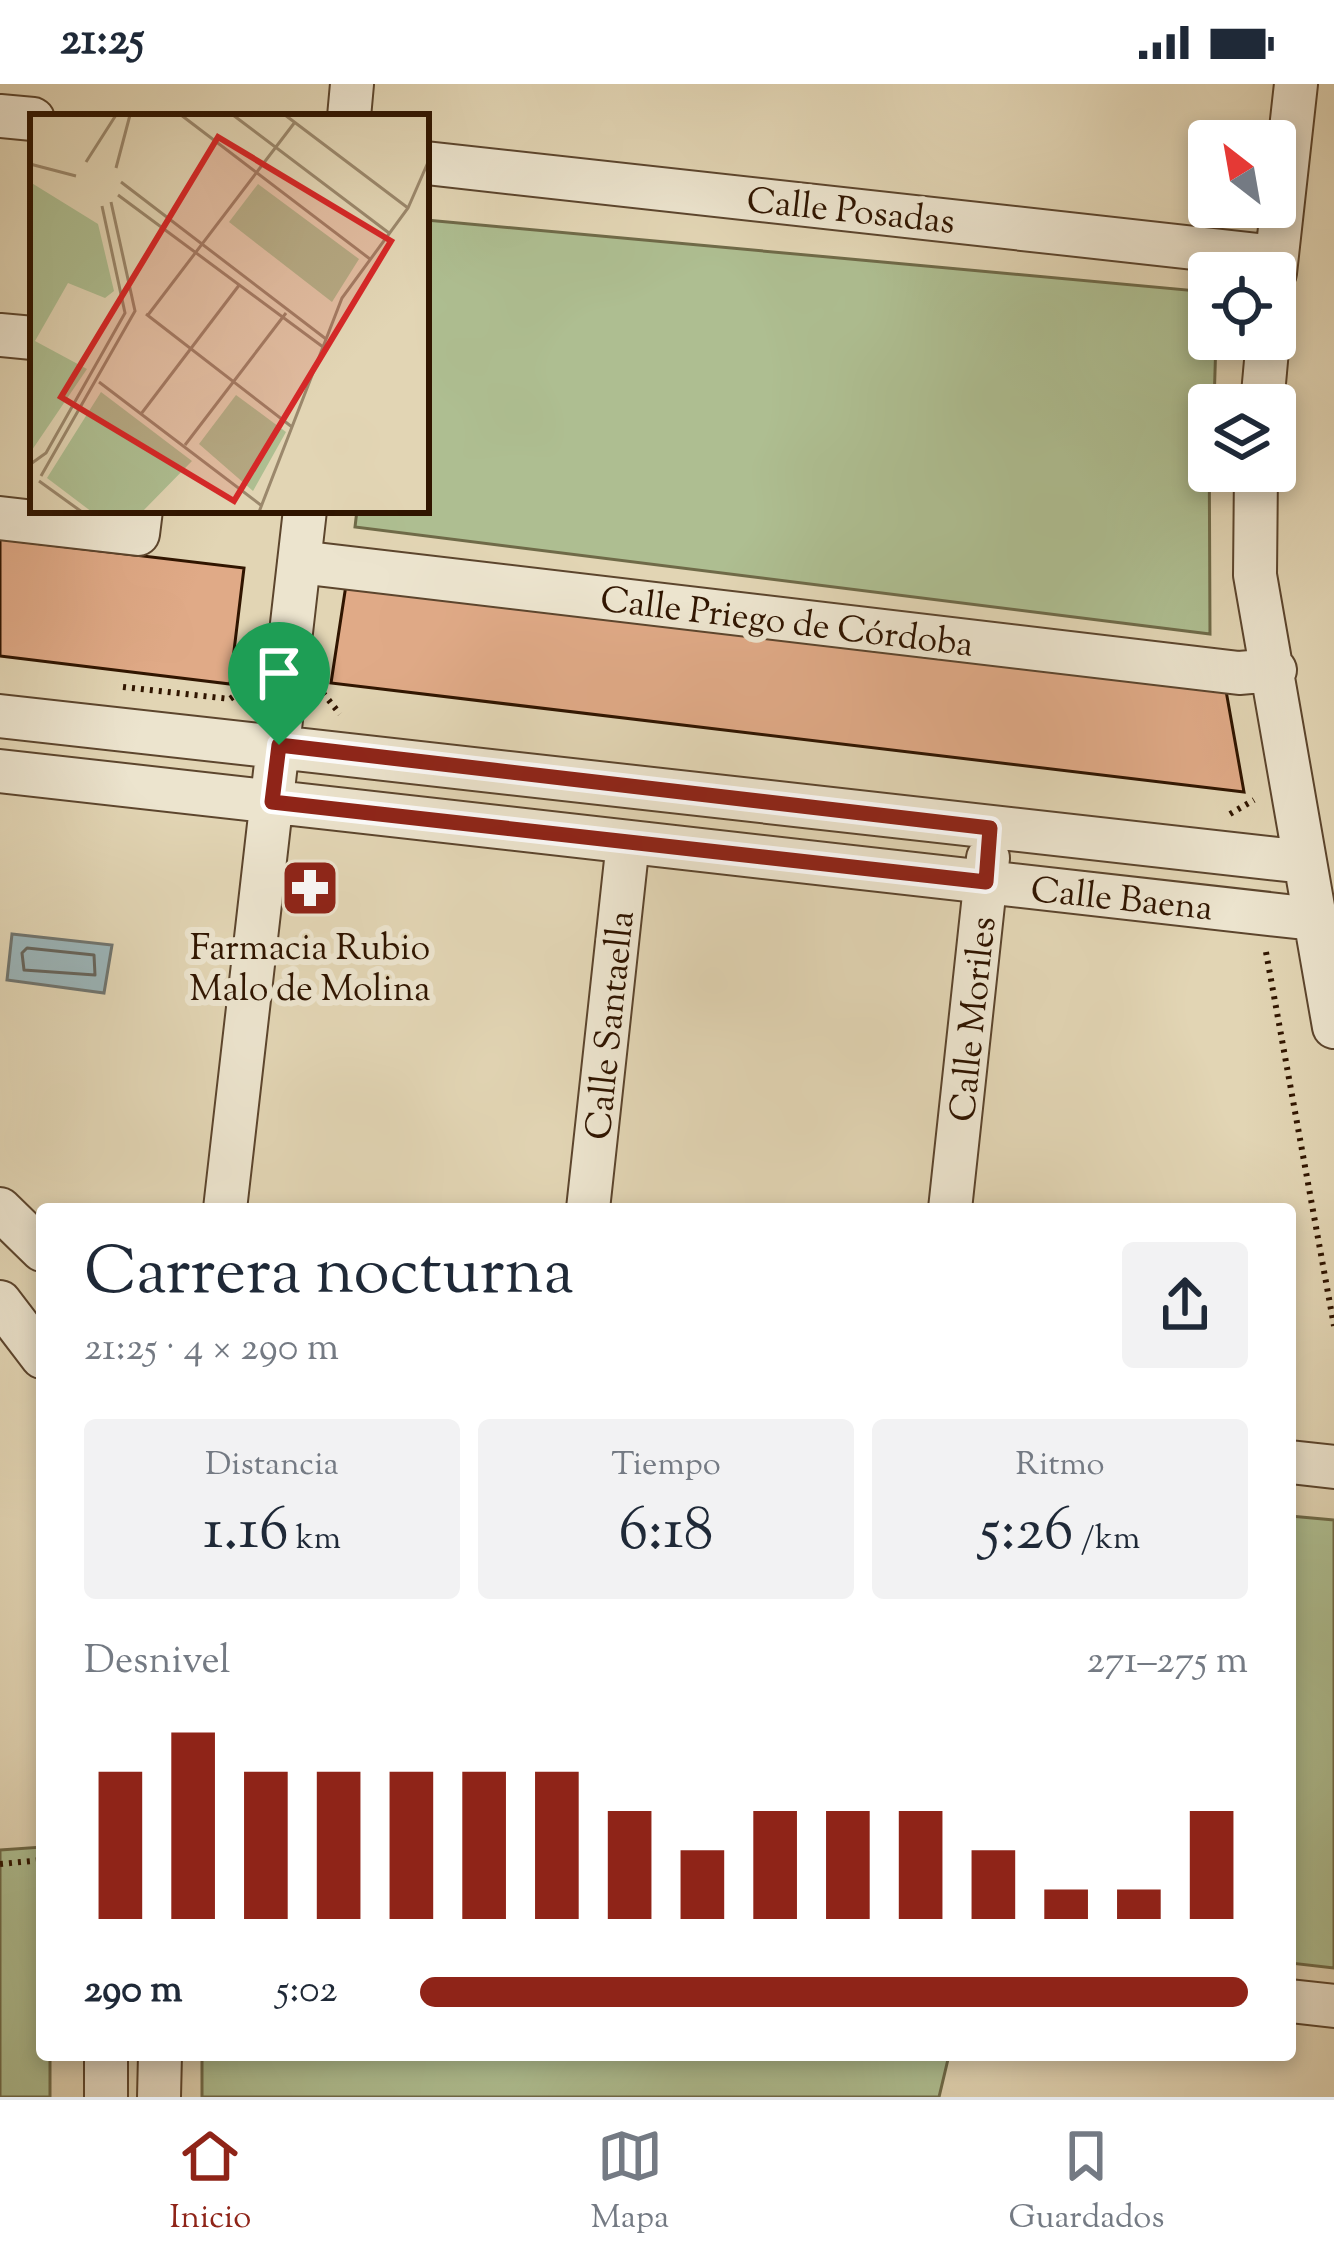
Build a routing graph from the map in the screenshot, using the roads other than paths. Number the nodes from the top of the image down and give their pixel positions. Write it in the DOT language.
graph roads {
  1 [pos="352,84"];
  2 [pos="1295,84"];
  3 [pos="349,114"];
  4 [pos="0,116"];
  5 [pos="30,119"];
  6 [pos="429,163"];
  7 [pos="1276,252"];
  8 [pos="1188,255"];
  9 [pos="0,335"];
  10 [pos="30,338"];
  11 [pos="1256,492"];
  12 [pos="141,513"];
  13 [pos="305,513"];
  14 [pos="0,518"];
  15 [pos="299,562"];
  16 [pos="1275,670"];
  17 [pos="0,716"];
  18 [pos="279,745"];
  19 [pos="0,771"];
  20 [pos="272,802"];
  21 [pos="990,828"];
  22 [pos="628,842"];
  23 [pos="1305,862"];
  24 [pos="986,882"];
  25 [pos="1315,919"];
  26 [pos="1334,1027"];
  27 [pos="226,1203"];
  28 [pos="589,1203"];
  29 [pos="951,1203"];
  30 [pos="0,1208"];
  31 [pos="36,1244"];
  32 [pos="0,1302"];
  33 [pos="36,1349"];
  34 [pos="1296,1463"];
  35 [pos="1334,1467"];
  36 [pos="1296,2002"];
  37 [pos="1334,2006"];
  38 [pos="106,2061"];
  39 [pos="160,2061"];
  40 [pos="106,2097"];
  41 [pos="160,2097"];
  1 -- 3 [label="street"];
  2 -- 7 [label="street"];
  4 -- 5 [label="street"];
  6 -- 8 [label="street, Calle Posadas"];
  9 -- 10 [label="street"];
  11 -- 16 [label="street"];
  12 -- 14 [label="street"];
  13 -- 15 [label="street"];
  15 -- 16 [label="street, Calle Priego de Córdoba"];
  15 -- 18 [label="street"];
  16 -- 23 [label="street"];
  17 -- 18 [label="street, Calle Baena"];
  18 -- 20 [label="street"];
  18 -- 21 [label="street, Calle Baena"];
  19 -- 20 [label="street, Calle Baena"];
  20 -- 22 [label="street, Calle Baena"];
  20 -- 27 [label="street"];
  21 -- 23 [label="street, Calle Baena"];
  21 -- 24 [label="street, Calle Moriles"];
  22 -- 24 [label="street, Calle Baena"];
  22 -- 28 [label="street, Calle Santaella"];
  23 -- 25 [label="street"];
  24 -- 25 [label="street, Calle Baena"];
  24 -- 29 [label="street, Calle Moriles"];
  25 -- 26 [label="street"];
  30 -- 31 [label="street"];
  32 -- 33 [label="street"];
  34 -- 35 [label="street"];
  36 -- 37 [label="street"];
  38 -- 40 [label="street"];
  39 -- 41 [label="street"];
}
